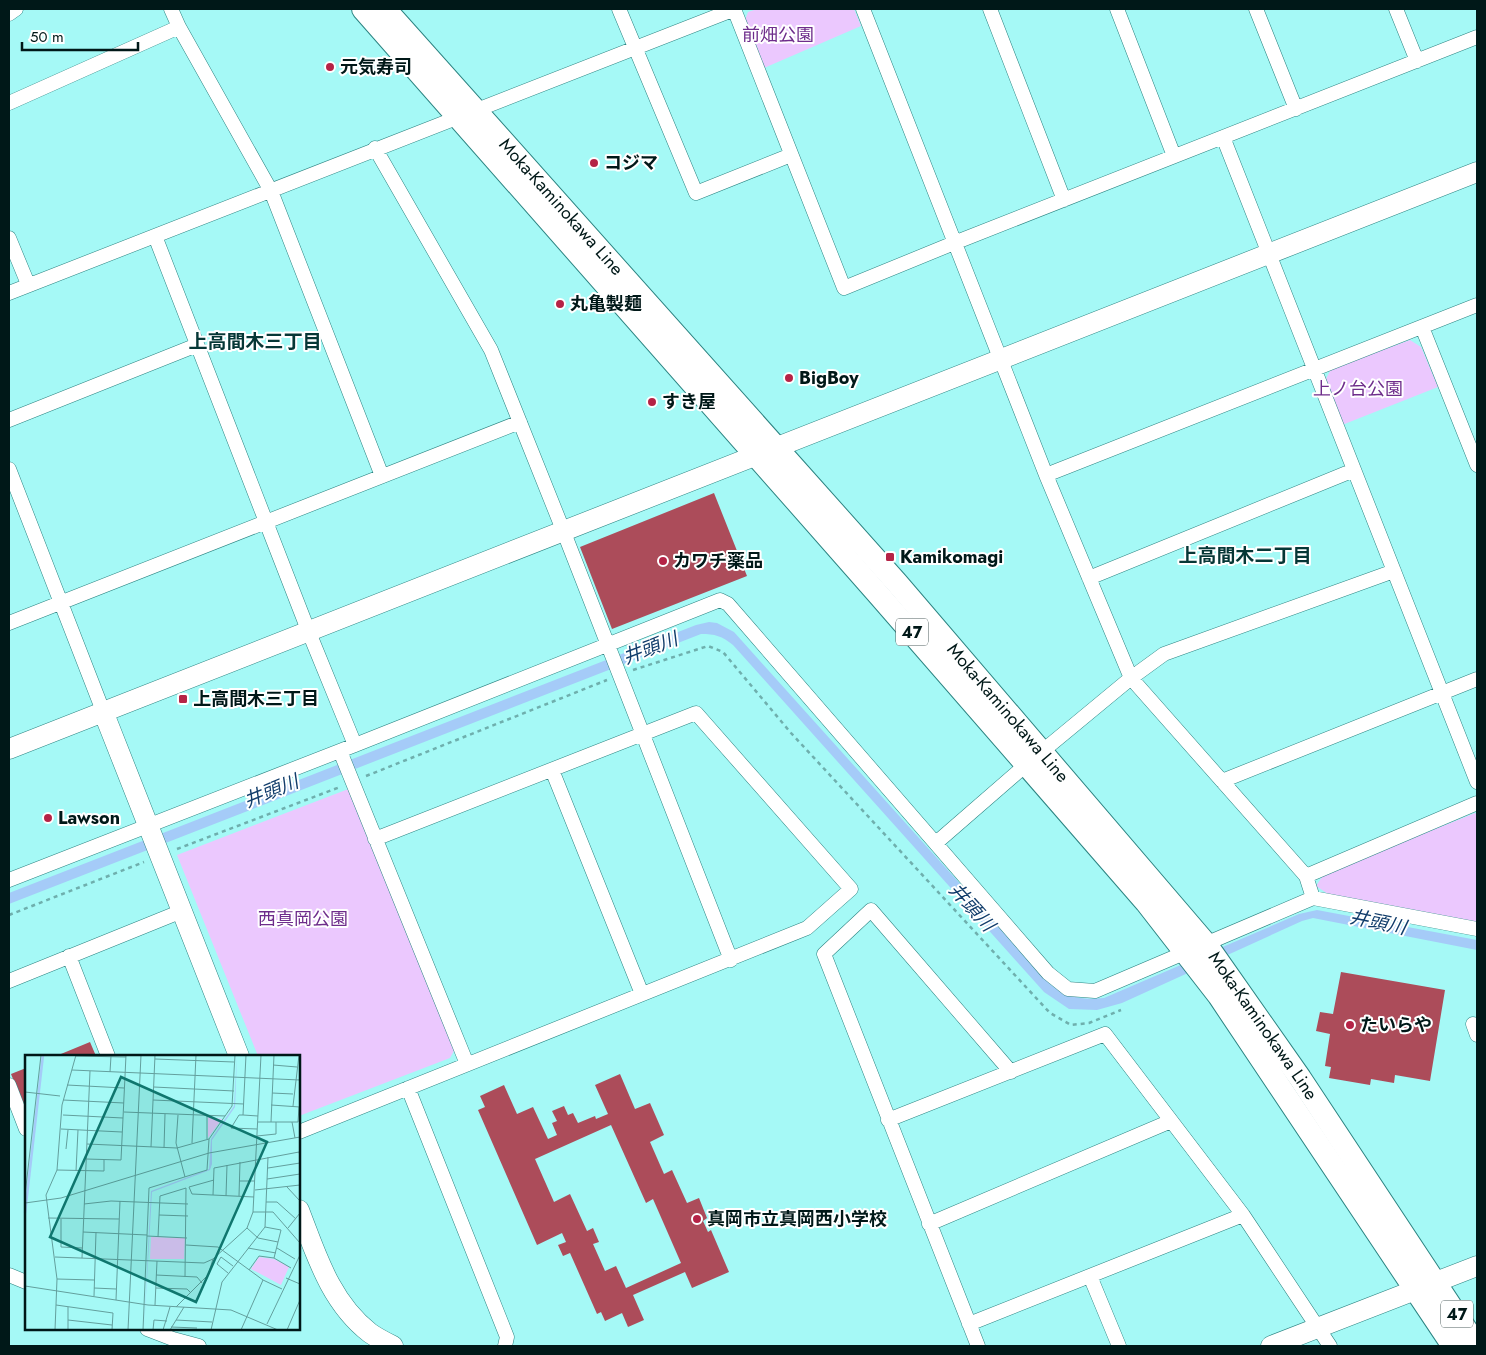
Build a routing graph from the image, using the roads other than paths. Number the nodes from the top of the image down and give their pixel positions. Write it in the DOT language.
graph roads {
  1 [pos="16,9"];
  2 [pos="171,9"];
  3 [pos="362,9"];
  4 [pos="385,9"];
  5 [pos="619,9"];
  6 [pos="734,9"];
  7 [pos="863,9"];
  8 [pos="990,9"];
  9 [pos="1118,9"];
  10 [pos="1256,9"];
  11 [pos="1396,9"];
  12 [pos="9,14"];
  13 [pos="179,27"];
  14 [pos="1477,37"];
  15 [pos="635,47"];
  16 [pos="1417,61"];
  17 [pos="9,103"];
  18 [pos="1296,109"];
  19 [pos="467,113"];
  20 [pos="1223,137"];
  21 [pos="375,148"];
  22 [pos="791,155"];
  23 [pos="1174,156"];
  24 [pos="1477,172"];
  25 [pos="271,191"];
  26 [pos="1064,200"];
  27 [pos="155,236"];
  28 [pos="9,238"];
  29 [pos="954,243"];
  30 [pos="1268,254"];
  31 [pos="28,284"];
  32 [pos="9,293"];
  33 [pos="1477,305"];
  34 [pos="1422,327"];
  35 [pos="197,345"];
  36 [pos="1001,360"];
  37 [pos="1314,368"];
  38 [pos="9,420"];
  39 [pos="520,422"];
  40 [pos="776,446"];
  41 [pos="756,454"];
  42 [pos="1477,465"];
  43 [pos="9,469"];
  44 [pos="1354,470"];
  45 [pos="1046,474"];
  46 [pos="382,476"];
  47 [pos="267,523"];
  48 [pos="563,530"];
  49 [pos="1394,571"];
  50 [pos="1089,578"];
  51 [pos="61,602"];
  52 [pos="9,623"];
  53 [pos="308,630"];
  54 [pos="608,645"];
  55 [pos="1131,678"];
  56 [pos="1477,679"];
  57 [pos="1442,693"];
  58 [pos="103,711"];
  59 [pos="643,734"];
  60 [pos="355,745"];
  61 [pos="9,749"];
  62 [pos="340,751"];
  63 [pos="1035,757"];
  64 [pos="552,770"];
  65 [pos="1222,781"];
  66 [pos="1477,782"];
  67 [pos="1477,803"];
  68 [pos="148,825"];
  69 [pos="376,839"];
  70 [pos="936,843"];
  71 [pos="1306,876"];
  72 [pos="9,880"];
  73 [pos="1313,898"];
  74 [pos="182,911"];
  75 [pos="1477,929"];
  76 [pos="1196,948"];
  77 [pos="69,956"];
  78 [pos="731,960"];
  79 [pos="9,981"];
  80 [pos="642,994"];
  81 [pos="1477,1025"];
  82 [pos="1477,1034"];
  83 [pos="108,1055"];
  84 [pos="239,1055"];
  85 [pos="467,1064"];
  86 [pos="1011,1072"];
  87 [pos="9,1085"];
  88 [pos="408,1088"];
  89 [pos="888,1120"];
  90 [pos="1171,1121"];
  91 [pos="25,1126"];
  92 [pos="300,1132"];
  93 [pos="300,1213"];
  94 [pos="1243,1215"];
  95 [pos="929,1224"];
  96 [pos="1477,1266"];
  97 [pos="9,1275"];
  98 [pos="1090,1276"];
  99 [pos="25,1282"];
  100 [pos="1426,1286"];
  101 [pos="969,1324"];
  102 [pos="1318,1328"];
  103 [pos="153,1330"];
  104 [pos="175,1334"];
  105 [pos="200,1346"];
  106 [pos="393,1346"];
  107 [pos="505,1346"];
  108 [pos="978,1346"];
  109 [pos="1118,1346"];
  110 [pos="1271,1346"];
  111 [pos="1330,1346"];
  112 [pos="1452,1346"];
  113 [pos="1477,1346"];
  1 -- 12 [label="street"];
  2 -- 13 [label="street"];
  3 -- 19 [label="main road, Moka-Kaminokawa Line / 47"];
  4 -- 19 [label="main road, Moka-Kaminokawa Line / 47"];
  5 -- 15 [label="street"];
  6 -- 15 [label="street"];
  6 -- 22 [label="street"];
  7 -- 29 [label="street"];
  8 -- 26 [label="street"];
  9 -- 23 [label="street"];
  10 -- 18 [label="street"];
  11 -- 16 [label="street"];
  13 -- 17 [label="street"];
  13 -- 25 [label="street"];
  14 -- 16 [label="street"];
  15 -- 19 [label="street"];
  15 -- 22 [label="street"];
  16 -- 18 [label="street"];
  18 -- 20 [label="street"];
  19 -- 21 [label="street"];
  19 -- 40 [label="main road, Moka-Kaminokawa Line / 47"];
  19 -- 41 [label="main road, Moka-Kaminokawa Line / 47"];
  20 -- 23 [label="street"];
  20 -- 30 [label="street"];
  21 -- 25 [label="street"];
  21 -- 39 [label="street"];
  22 -- 29 [label="street"];
  23 -- 26 [label="street"];
  24 -- 30 [label="street"];
  25 -- 27 [label="street"];
  25 -- 46 [label="street"];
  26 -- 29 [label="street"];
  27 -- 31 [label="street"];
  27 -- 35 [label="street"];
  28 -- 31 [label="street"];
  29 -- 36 [label="street"];
  30 -- 36 [label="street"];
  30 -- 37 [label="street"];
  31 -- 32 [label="street"];
  33 -- 34 [label="street"];
  34 -- 37 [label="street"];
  34 -- 42 [label="street"];
  35 -- 38 [label="street"];
  35 -- 47 [label="street"];
  36 -- 40 [label="street"];
  36 -- 45 [label="street"];
  37 -- 44 [label="street"];
  37 -- 45 [label="street"];
  39 -- 46 [label="street"];
  39 -- 48 [label="street"];
  40 -- 41 [label="street"];
  40 -- 63 [label="main road, Moka-Kaminokawa Line / 47"];
  41 -- 48 [label="street"];
  41 -- 63 [label="main road, Moka-Kaminokawa Line / 47"];
  43 -- 51 [label="street"];
  44 -- 49 [label="street"];
  44 -- 50 [label="street"];
  45 -- 50 [label="street"];
  46 -- 47 [label="street"];
  47 -- 51 [label="street"];
  47 -- 53 [label="street"];
  48 -- 53 [label="street"];
  48 -- 54 [label="street"];
  49 -- 55 [label="street"];
  49 -- 57 [label="street"];
  50 -- 55 [label="street"];
  51 -- 52 [label="street"];
  51 -- 58 [label="street"];
  53 -- 58 [label="street"];
  53 -- 60 [label="street"];
  54 -- 59 [label="street"];
  54 -- 60 [label="street"];
  54 -- 70 [label="street"];
  55 -- 63 [label="street"];
  55 -- 65 [label="street"];
  56 -- 57 [label="street"];
  57 -- 65 [label="street"];
  57 -- 66 [label="street"];
  58 -- 61 [label="street"];
  58 -- 68 [label="street"];
  59 -- 64 [label="street"];
  59 -- 78 [label="street"];
  59 -- 78 [label="street"];
  60 -- 62 [label="street"];
  62 -- 68 [label="street"];
  62 -- 69 [label="street"];
  63 -- 70 [label="street"];
  63 -- 76 [label="main road, Moka-Kaminokawa Line / 47"];
  64 -- 69 [label="street"];
  64 -- 80 [label="street"];
  65 -- 71 [label="street"];
  67 -- 71 [label="street"];
  68 -- 72 [label="street"];
  68 -- 74 [label="street"];
  69 -- 85 [label="street"];
  70 -- 76 [label="street"];
  71 -- 73 [label="street"];
  73 -- 75 [label="street"];
  73 -- 76 [label="street"];
  74 -- 77 [label="street"];
  74 -- 84 [label="street"];
  76 -- 100 [label="main road, Moka-Kaminokawa Line / 47"];
  77 -- 79 [label="street"];
  77 -- 83 [label="street"];
  78 -- 80 [label="street"];
  80 -- 85 [label="street"];
  81 -- 82 [label="street"];
  85 -- 88 [label="street"];
  86 -- 89 [label="street"];
  86 -- 89 [label="street"];
  86 -- 90 [label="street"];
  87 -- 91 [label="street"];
  88 -- 92 [label="street"];
  88 -- 107 [label="street"];
  89 -- 95 [label="street"];
  90 -- 94 [label="street"];
  90 -- 95 [label="street"];
  93 -- 106 [label="street"];
  94 -- 98 [label="street"];
  94 -- 102 [label="street"];
  95 -- 101 [label="street"];
  96 -- 100 [label="street"];
  97 -- 99 [label="street"];
  98 -- 101 [label="street"];
  98 -- 109 [label="street"];
  100 -- 102 [label="street"];
  100 -- 112 [label="main road, Moka-Kaminokawa Line / 47"];
  100 -- 113 [label="main road, Moka-Kaminokawa Line / 47"];
  101 -- 108 [label="street"];
  102 -- 110 [label="street"];
  102 -- 111 [label="street"];
  103 -- 104 [label="street"];
  104 -- 105 [label="street"];
}
